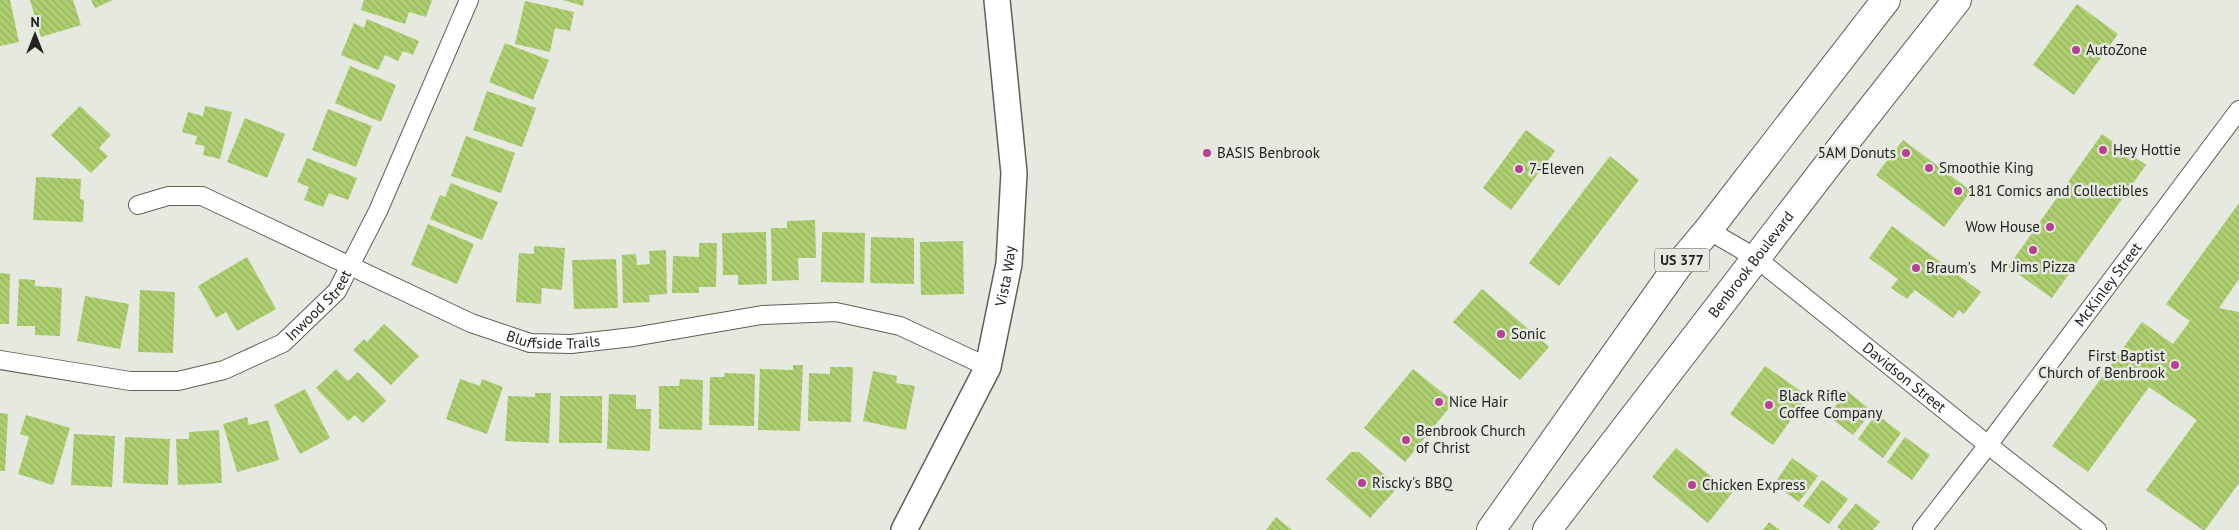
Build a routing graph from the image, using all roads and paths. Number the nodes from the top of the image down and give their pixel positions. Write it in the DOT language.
graph roads {
  1 [pos="469,0"];
  2 [pos="997,0"];
  3 [pos="1886,0"];
  4 [pos="1957,0"];
  5 [pos="2239,110"];
  6 [pos="138,205"];
  7 [pos="1708,230"];
  8 [pos="1756,258"];
  9 [pos="350,266"];
  10 [pos="0,360"];
  11 [pos="988,367"];
  12 [pos="1988,445"];
  13 [pos="904,530"];
  14 [pos="1491,530"];
  15 [pos="1548,530"];
  16 [pos="1922,530"];
  17 [pos="2097,530"];
  1 -- 9 [label="street, Inwood Street"];
  2 -- 11 [label="street, Vista Way"];
  3 -- 7 [label="highway, US 377"];
  4 -- 8 [label="highway, Benbrook Boulevard"];
  5 -- 12 [label="street, McKinley Street"];
  6 -- 9 [label="street, Bluffside Trails"];
  7 -- 8 [label="street, Davidson Street"];
  7 -- 14 [label="highway, US 377"];
  8 -- 12 [label="street, Davidson Street"];
  8 -- 15 [label="highway, Benbrook Boulevard"];
  9 -- 10 [label="street, Inwood Street"];
  9 -- 11 [label="street, Bluffside Trails"];
  11 -- 13 [label="street, Vista Way"];
  12 -- 16 [label="street, McKinley Street"];
  12 -- 17 [label="street, Davidson Street"];
}
